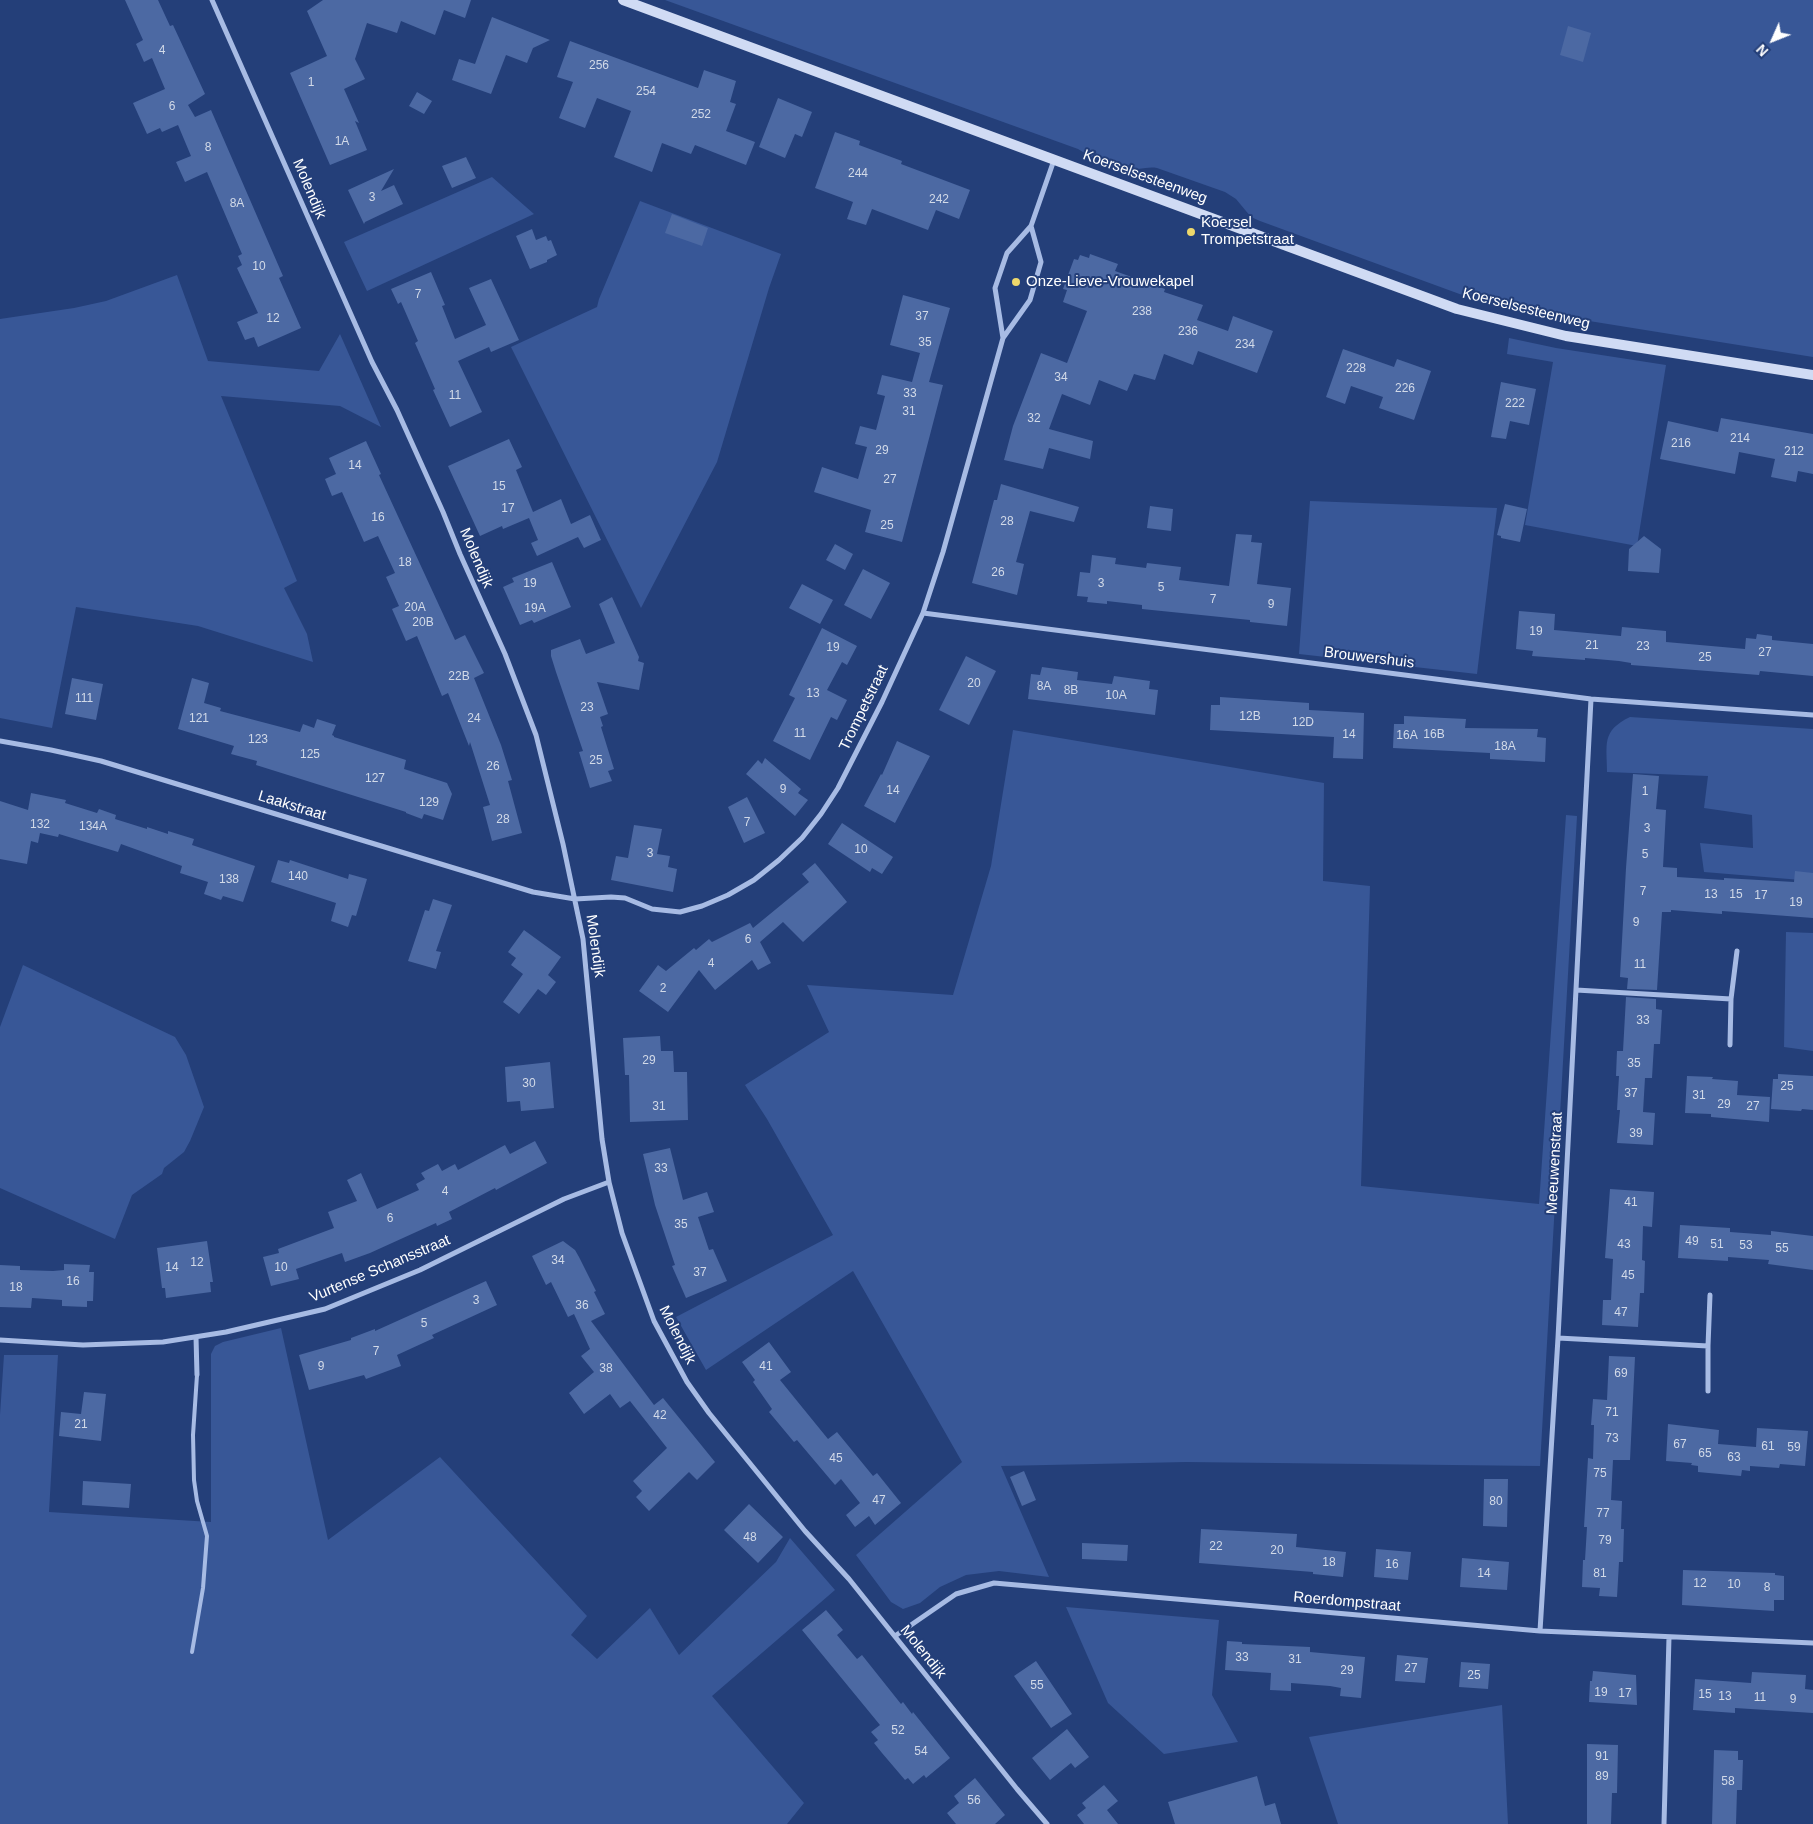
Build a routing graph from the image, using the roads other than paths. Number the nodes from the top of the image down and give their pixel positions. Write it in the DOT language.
graph roads {
  1 [pos="212,0"];
  2 [pos="623,0"];
  3 [pos="1054,159"];
  4 [pos="1031,226"];
  5 [pos="1003,338"];
  6 [pos="1813,375"];
  7 [pos="923,613"];
  8 [pos="1592,699"];
  9 [pos="1813,715"];
  10 [pos="0,740"];
  11 [pos="575,899"];
  12 [pos="1737,951"];
  13 [pos="1576,990"];
  14 [pos="1731,999"];
  15 [pos="1730,1045"];
  16 [pos="609,1182"];
  17 [pos="1710,1295"];
  18 [pos="196,1337"];
  19 [pos="1558,1338"];
  20 [pos="0,1340"];
  21 [pos="1708,1346"];
  22 [pos="197,1375"];
  23 [pos="1708,1391"];
  24 [pos="1540,1631"];
  25 [pos="894,1636"];
  26 [pos="1668,1637"];
  27 [pos="1813,1644"];
  28 [pos="192,1652"];
  29 [pos="1047,1824"];
  30 [pos="1664,1824"];
  1 -- 11 [label="street, Molendijk"];
  2 -- 3 [label="street, Koerselsesteenweg"];
  3 -- 4 [label="street, Trompetstraat"];
  3 -- 6 [label="street, Koerselsesteenweg"];
  4 -- 5 [label="street, Trompetstraat"];
  4 -- 5 [label="street, Trompetstraat"];
  5 -- 7 [label="street, Trompetstraat"];
  7 -- 8 [label="street, Brouwershuis"];
  7 -- 11 [label="street, Trompetstraat"];
  8 -- 9 [label="street, Brouwershuis"];
  8 -- 13 [label="street, Meeuwenstraat"];
  10 -- 11 [label="street, Laakstraat"];
  11 -- 16 [label="street, Molendijk"];
  12 -- 14 [label="street"];
  13 -- 14 [label="street"];
  13 -- 19 [label="street, Meeuwenstraat"];
  14 -- 15 [label="street"];
  16 -- 18 [label="street, Vurtense Schansstraat"];
  16 -- 25 [label="street, Molendijk"];
  17 -- 21 [label="street"];
  18 -- 20 [label="street, Vurtense Schansstraat"];
  18 -- 22 [label="street"];
  19 -- 21 [label="street"];
  19 -- 24 [label="street, Meeuwenstraat"];
  21 -- 23 [label="street"];
  22 -- 28 [label="lane"];
  24 -- 25 [label="street, Roerdompstraat"];
  24 -- 26 [label="street, Roerdompstraat"];
  25 -- 29 [label="street, Molendijk"];
  26 -- 27 [label="street, Roerdompstraat"];
  26 -- 30 [label="street"];
}
